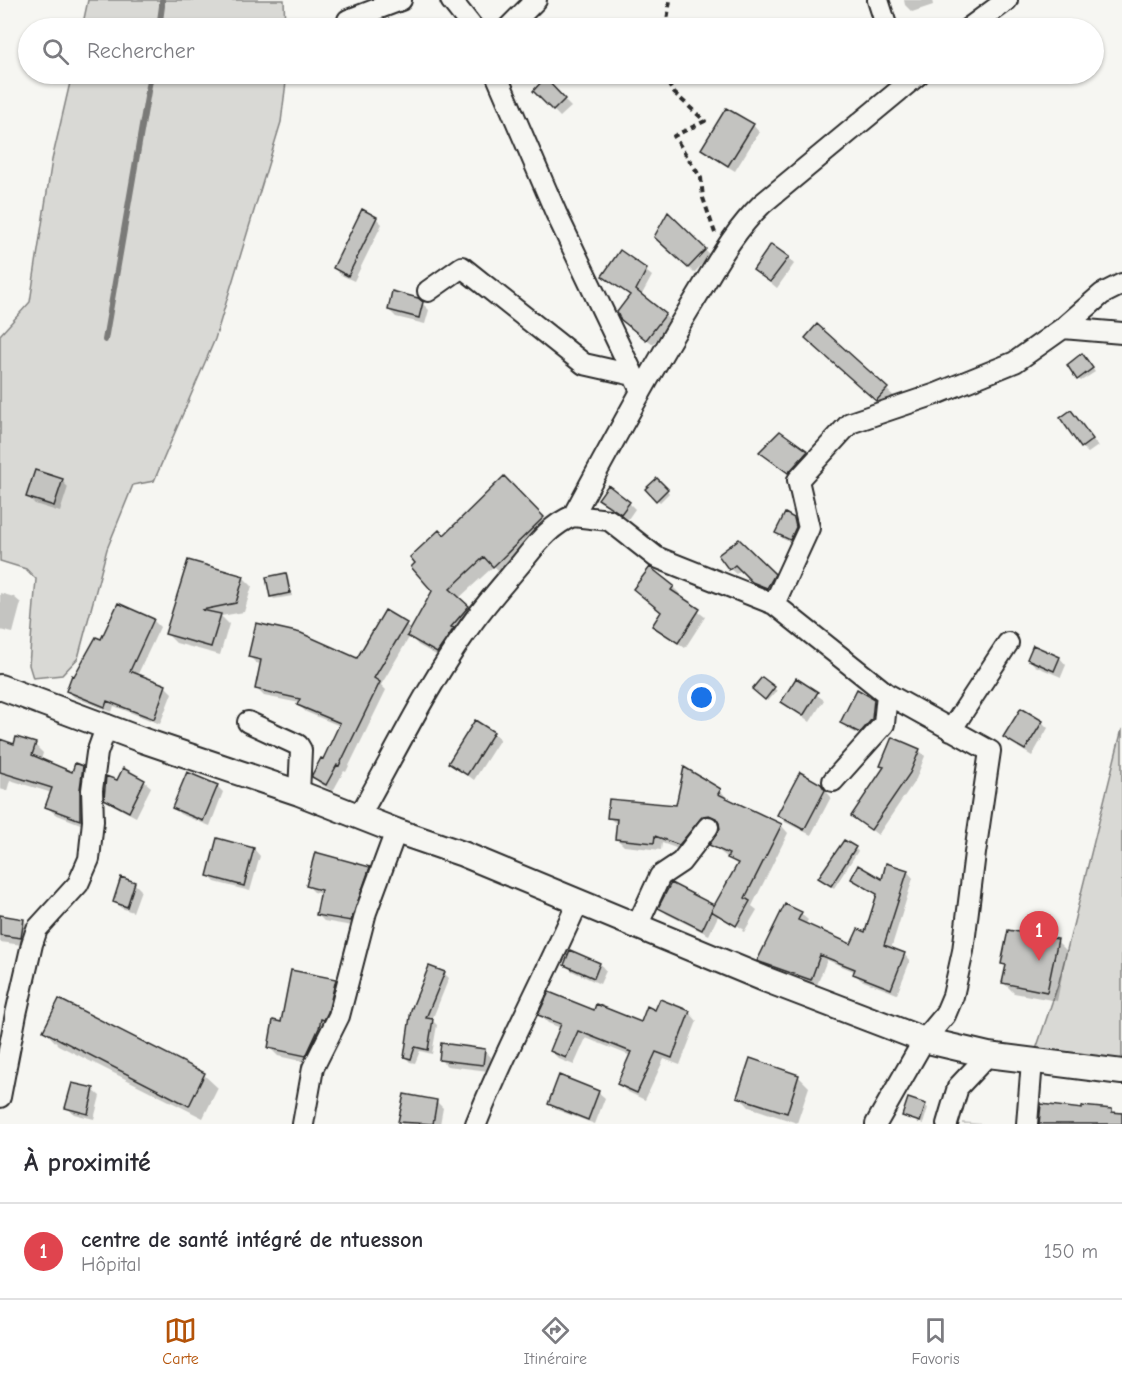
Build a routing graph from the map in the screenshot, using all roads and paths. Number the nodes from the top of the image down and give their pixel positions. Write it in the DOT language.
graph roads {
  1 [pos="401,0"];
  2 [pos="451,0"];
  3 [pos="536,0"];
  4 [pos="670,0"];
  5 [pos="878,0"];
  6 [pos="1007,0"];
  7 [pos="353,18"];
  8 [pos="465,18"];
  9 [pos="518,18"];
  10 [pos="667,18"];
  11 [pos="884,18"];
  12 [pos="983,18"];
  13 [pos="500,84"];
  14 [pos="668,84"];
  15 [pos="895,84"];
  16 [pos="906,84"];
  17 [pos="896,93"];
  18 [pos="720,254"];
  19 [pos="1122,284"];
  20 [pos="428,291"];
  21 [pos="1062,328"];
  22 [pos="1122,333"];
  23 [pos="637,383"];
  24 [pos="573,516"];
  25 [pos="774,604"];
  26 [pos="1008,643"];
  27 [pos="0,687"];
  28 [pos="887,694"];
  29 [pos="248,722"];
  30 [pos="107,725"];
  31 [pos="951,730"];
  32 [pos="833,781"];
  33 [pos="299,794"];
  34 [pos="360,815"];
  35 [pos="708,827"];
  36 [pos="396,831"];
  37 [pos="578,902"];
  38 [pos="637,926"];
  39 [pos="924,1040"];
  40 [pos="988,1055"];
  41 [pos="1032,1061"];
  42 [pos="1122,1072"];
  43 [pos="0,1096"];
  44 [pos="303,1124"];
  45 [pos="476,1124"];
  46 [pos="876,1124"];
  47 [pos="947,1124"];
  48 [pos="1027,1124"];
  1 -- 7 [label="street"];
  2 -- 8 [label="street"];
  3 -- 9 [label="street"];
  4 -- 10 [label="path"];
  5 -- 11 [label="street"];
  6 -- 12 [label="street"];
  13 -- 23 [label="street"];
  14 -- 18 [label="path"];
  15 -- 17 [label="street"];
  16 -- 17 [label="street"];
  17 -- 18 [label="street"];
  18 -- 23 [label="street"];
  19 -- 21 [label="street"];
  20 -- 23 [label="street"];
  21 -- 22 [label="street"];
  21 -- 25 [label="street"];
  23 -- 24 [label="street"];
  24 -- 25 [label="street"];
  24 -- 34 [label="street"];
  25 -- 28 [label="street"];
  26 -- 31 [label="street"];
  27 -- 30 [label="street"];
  28 -- 31 [label="street"];
  28 -- 32 [label="street"];
  29 -- 33 [label="street"];
  30 -- 33 [label="street"];
  30 -- 43 [label="street"];
  31 -- 39 [label="street"];
  33 -- 34 [label="street"];
  34 -- 36 [label="street"];
  35 -- 38 [label="street"];
  36 -- 37 [label="street"];
  36 -- 44 [label="street"];
  37 -- 38 [label="street"];
  37 -- 45 [label="street"];
  38 -- 39 [label="street"];
  39 -- 40 [label="street"];
  39 -- 46 [label="street"];
  40 -- 41 [label="street"];
  40 -- 47 [label="street"];
  41 -- 42 [label="street"];
  41 -- 48 [label="street"];
}
